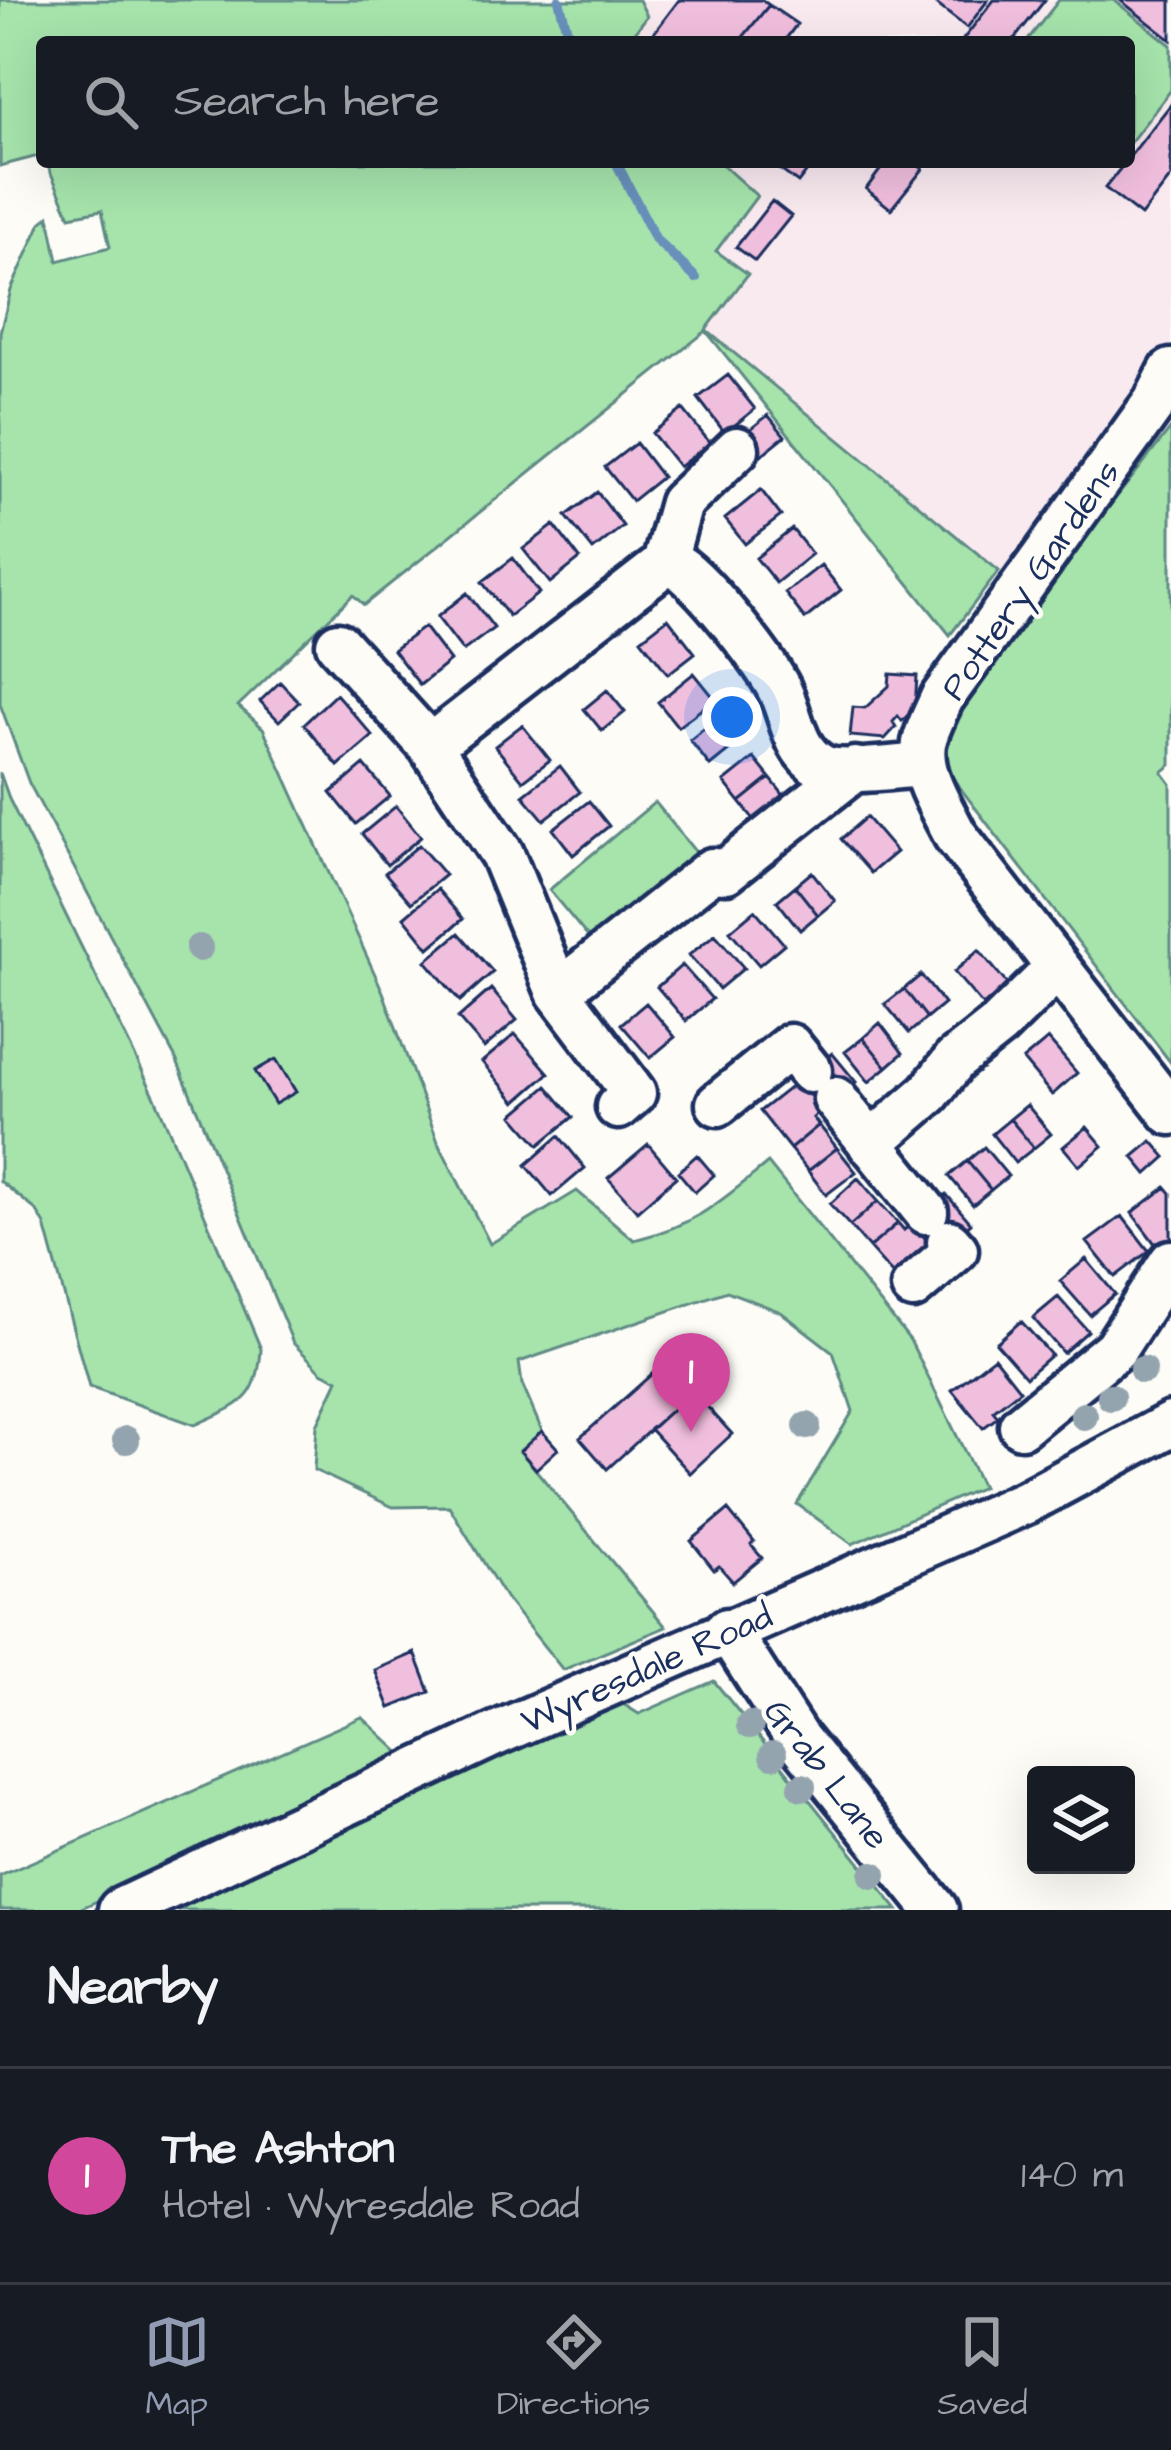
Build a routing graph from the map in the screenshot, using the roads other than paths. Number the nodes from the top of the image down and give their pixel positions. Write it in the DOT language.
graph roads {
  1 [pos="1163,386"];
  2 [pos="737,449"];
  3 [pos="664,564"];
  4 [pos="338,644"];
  5 [pos="430,746"];
  6 [pos="924,765"];
  7 [pos="855,769"];
  8 [pos="1056,969"];
  9 [pos="558,992"];
  10 [pos="718,1104"];
  11 [pos="617,1107"];
  12 [pos="841,1108"];
  13 [pos="1171,1113"];
  14 [pos="1171,1262"];
  15 [pos="913,1287"];
  16 [pos="1171,1424"];
  17 [pos="1021,1426"];
  18 [pos="727,1630"];
  19 [pos="120,1910"];
  20 [pos="936,1910"];
  1 -- 6 [label="street, Pottery Gardens"];
  2 -- 3 [label="street"];
  3 -- 5 [label="street"];
  3 -- 7 [label="street"];
  4 -- 5 [label="street"];
  5 -- 9 [label="street"];
  6 -- 7 [label="street"];
  6 -- 8 [label="street"];
  7 -- 9 [label="street"];
  8 -- 12 [label="street"];
  8 -- 13 [label="street"];
  9 -- 11 [label="street"];
  10 -- 12 [label="street"];
  12 -- 15 [label="street"];
  14 -- 17 [label="street"];
  16 -- 18 [label="street, Wyresdale Road"];
  18 -- 19 [label="street, Wyresdale Road"];
  18 -- 20 [label="street, Grab Lane"];
}
